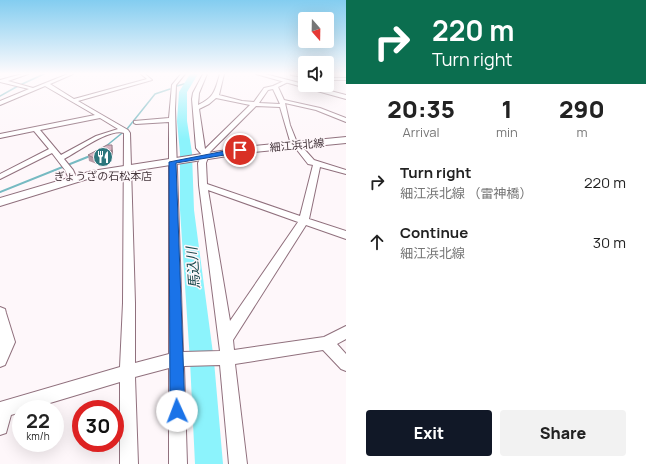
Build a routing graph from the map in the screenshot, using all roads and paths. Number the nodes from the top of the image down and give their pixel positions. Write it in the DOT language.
graph roads {
  1 [pos="17,96"];
  2 [pos="67,96"];
  3 [pos="91,96"];
  4 [pos="173,96"];
  5 [pos="196,96"];
  6 [pos="215,96"];
  7 [pos="261,96"];
  8 [pos="279,96"];
  9 [pos="75,100"];
  10 [pos="0,103"];
  11 [pos="255,103"];
  12 [pos="282,103"];
  13 [pos="196,108"];
  14 [pos="102,116"];
  15 [pos="140,116"];
  16 [pos="172,120"];
  17 [pos="346,120"];
  18 [pos="136,122"];
  19 [pos="36,128"];
  20 [pos="125,131"];
  21 [pos="0,136"];
  22 [pos="346,140"];
  23 [pos="297,145"];
  24 [pos="53,150"];
  25 [pos="203,157"];
  26 [pos="60,158"];
  27 [pos="174,162"];
  28 [pos="317,165"];
  29 [pos="127,168"];
  30 [pos="346,172"];
  31 [pos="0,177"];
  32 [pos="73,179"];
  33 [pos="203,185"];
  34 [pos="0,202"];
  35 [pos="304,220"];
  36 [pos="346,235"];
  37 [pos="0,313"];
  38 [pos="346,332"];
  39 [pos="226,339"];
  40 [pos="326,343"];
  41 [pos="223,358"];
  42 [pos="178,359"];
  43 [pos="0,360"];
  44 [pos="346,364"];
  45 [pos="127,372"];
  46 [pos="2,410"];
  47 [pos="0,426"];
  48 [pos="129,464"];
  49 [pos="178,464"];
  50 [pos="238,464"];
  1 -- 10 [label="street"];
  2 -- 9 [label="street"];
  3 -- 9 [label="street"];
  4 -- 16 [label="street"];
  5 -- 13 [label="street"];
  6 -- 11 [label="street"];
  6 -- 13 [label="street"];
  7 -- 11 [label="street"];
  8 -- 12 [label="street"];
  9 -- 14 [label="street"];
  11 -- 12 [label="street"];
  11 -- 25 [label="street"];
  12 -- 17 [label="street"];
  12 -- 23 [label="street"];
  13 -- 25 [label="street"];
  14 -- 19 [label="street"];
  14 -- 20 [label="street"];
  15 -- 18 [label="street"];
  16 -- 18 [label="street"];
  16 -- 27 [label="street"];
  18 -- 20 [label="street"];
  19 -- 21 [label="street"];
  19 -- 24 [label="street"];
  20 -- 26 [label="street"];
  20 -- 29 [label="street"];
  22 -- 23 [label="main road, 細江浜北線"];
  23 -- 25 [label="main road, 細江浜北線"];
  23 -- 28 [label="street"];
  24 -- 26 [label="street"];
  24 -- 31 [label="street"];
  25 -- 27 [label="main road, 細江浜北線"];
  25 -- 33 [label="street"];
  26 -- 32 [label="street"];
  27 -- 29 [label="main road"];
  27 -- 42 [label="street"];
  28 -- 30 [label="street"];
  28 -- 35 [label="street"];
  29 -- 32 [label="main road"];
  29 -- 45 [label="street"];
  32 -- 34 [label="main road"];
  33 -- 35 [label="street"];
  33 -- 39 [label="street"];
  35 -- 36 [label="street"];
  35 -- 39 [label="street"];
  37 -- 43 [label="street"];
  38 -- 40 [label="street"];
  39 -- 41 [label="street"];
  40 -- 41 [label="street"];
  40 -- 44 [label="street"];
  41 -- 42 [label="street"];
  41 -- 50 [label="street"];
  42 -- 45 [label="street"];
  42 -- 49 [label="street"];
  45 -- 46 [label="street"];
  45 -- 48 [label="street"];
  46 -- 47 [label="street"];
}
